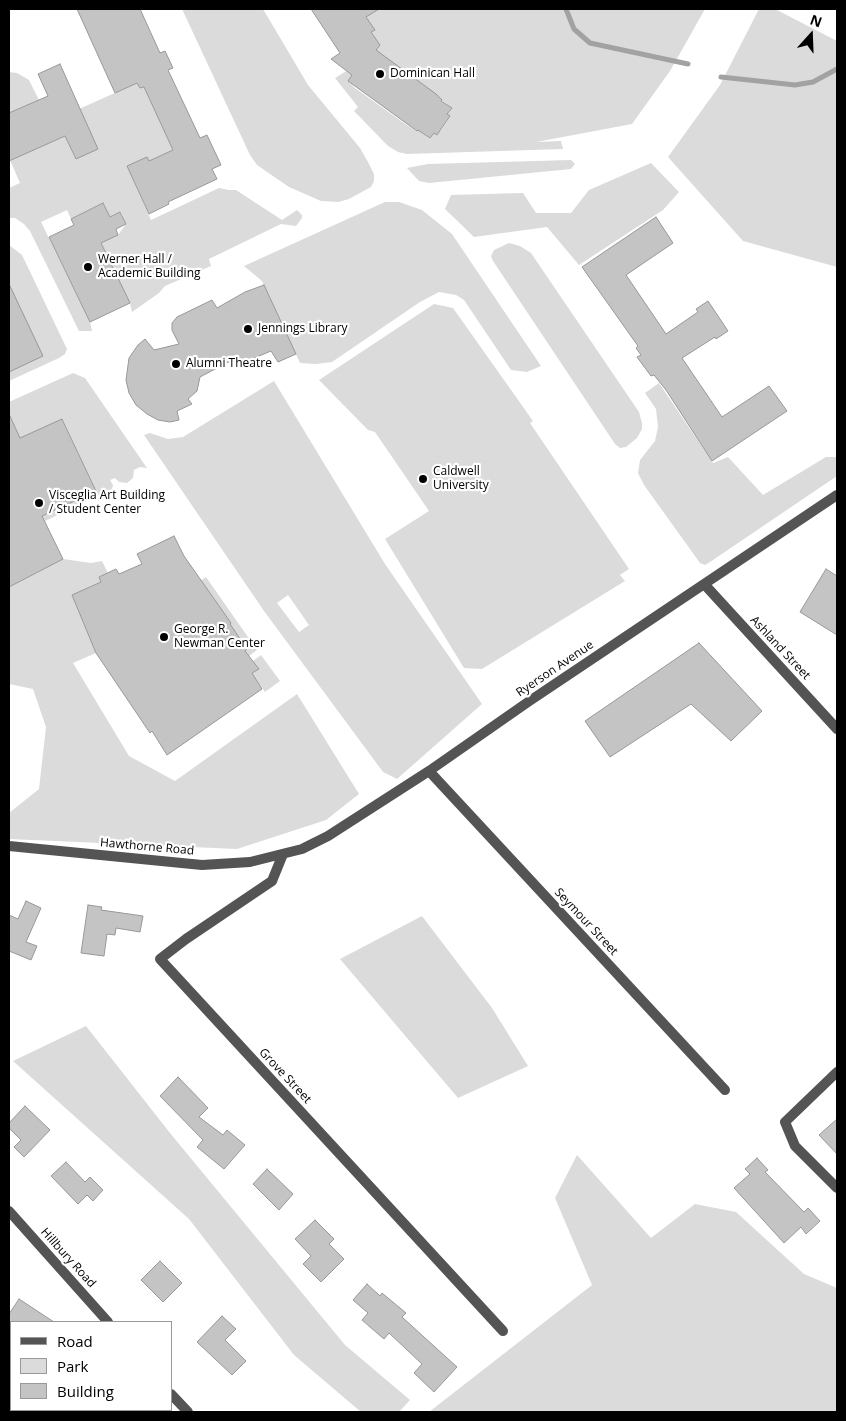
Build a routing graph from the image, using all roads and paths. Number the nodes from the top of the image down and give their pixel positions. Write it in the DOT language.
graph roads {
  1 [pos="837,495"];
  2 [pos="705,584"];
  3 [pos="837,729"];
  4 [pos="429,771"];
  5 [pos="9,846"];
  6 [pos="283,854"];
  7 [pos="837,1072"];
  8 [pos="725,1090"];
  9 [pos="837,1188"];
  10 [pos="9,1211"];
  11 [pos="107,1321"];
  12 [pos="504,1331"];
  13 [pos="172,1395"];
  14 [pos="188,1412"];
  1 -- 2 [label="street, Ryerson Avenue"];
  2 -- 3 [label="street, Ashland Street"];
  2 -- 4 [label="street, Ryerson Avenue"];
  4 -- 6 [label="street, Ryerson Avenue"];
  4 -- 8 [label="street, Seymour Street"];
  5 -- 6 [label="street, Hawthorne Road"];
  6 -- 12 [label="street, Grove Street"];
  7 -- 9 [label="street"];
  10 -- 11 [label="street, Hillbury Road"];
  13 -- 14 [label="street"];
}
